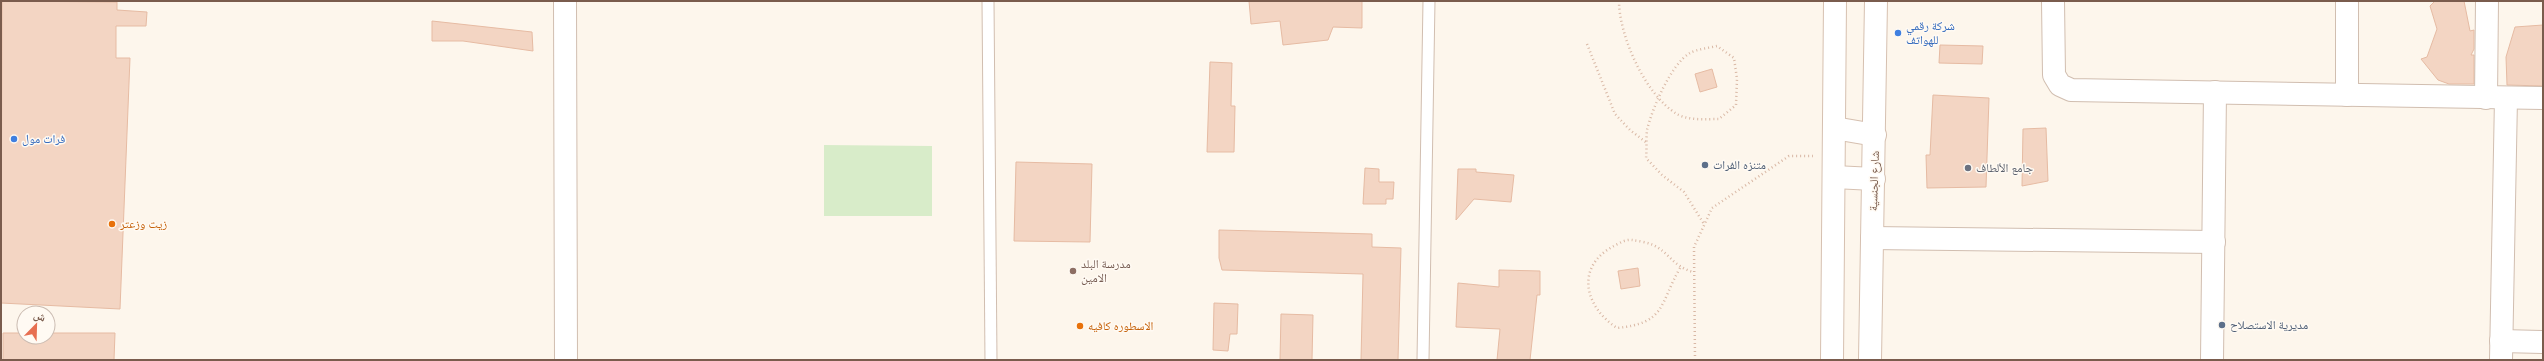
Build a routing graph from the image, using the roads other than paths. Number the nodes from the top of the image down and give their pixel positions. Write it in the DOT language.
graph roads {
  1 [pos="565,1"];
  2 [pos="988,1"];
  3 [pos="1429,1"];
  4 [pos="1835,1"];
  5 [pos="1876,1"];
  6 [pos="2053,1"];
  7 [pos="2347,1"];
  8 [pos="2487,1"];
  9 [pos="2215,92"];
  10 [pos="2347,95"];
  11 [pos="2496,98"];
  12 [pos="2543,98"];
  13 [pos="1834,128"];
  14 [pos="1875,135"];
  15 [pos="1834,177"];
  16 [pos="1874,179"];
  17 [pos="1872,238"];
  18 [pos="2214,242"];
  19 [pos="2543,342"];
  20 [pos="2501,350"];
  21 [pos="566,360"];
  22 [pos="991,360"];
  23 [pos="1423,360"];
  24 [pos="1832,360"];
  25 [pos="1870,360"];
  26 [pos="2212,360"];
  1 -- 21 [label="street"];
  2 -- 22 [label="lane"];
  3 -- 23 [label="lane"];
  4 -- 13 [label="street"];
  5 -- 14 [label="street, شارع الجنسية"];
  6 -- 9 [label="street"];
  7 -- 10 [label="street"];
  8 -- 11 [label="street"];
  9 -- 10 [label="street"];
  9 -- 18 [label="street"];
  10 -- 11 [label="street"];
  11 -- 12 [label="street"];
  11 -- 20 [label="street"];
  13 -- 14 [label="street"];
  13 -- 15 [label="street"];
  14 -- 16 [label="street, شارع الجنسية"];
  15 -- 16 [label="street"];
  15 -- 24 [label="street"];
  16 -- 17 [label="street, شارع الجنسية"];
  17 -- 18 [label="street"];
  17 -- 25 [label="street, شارع الجنسية"];
  18 -- 26 [label="street"];
  19 -- 20 [label="street"];
}
